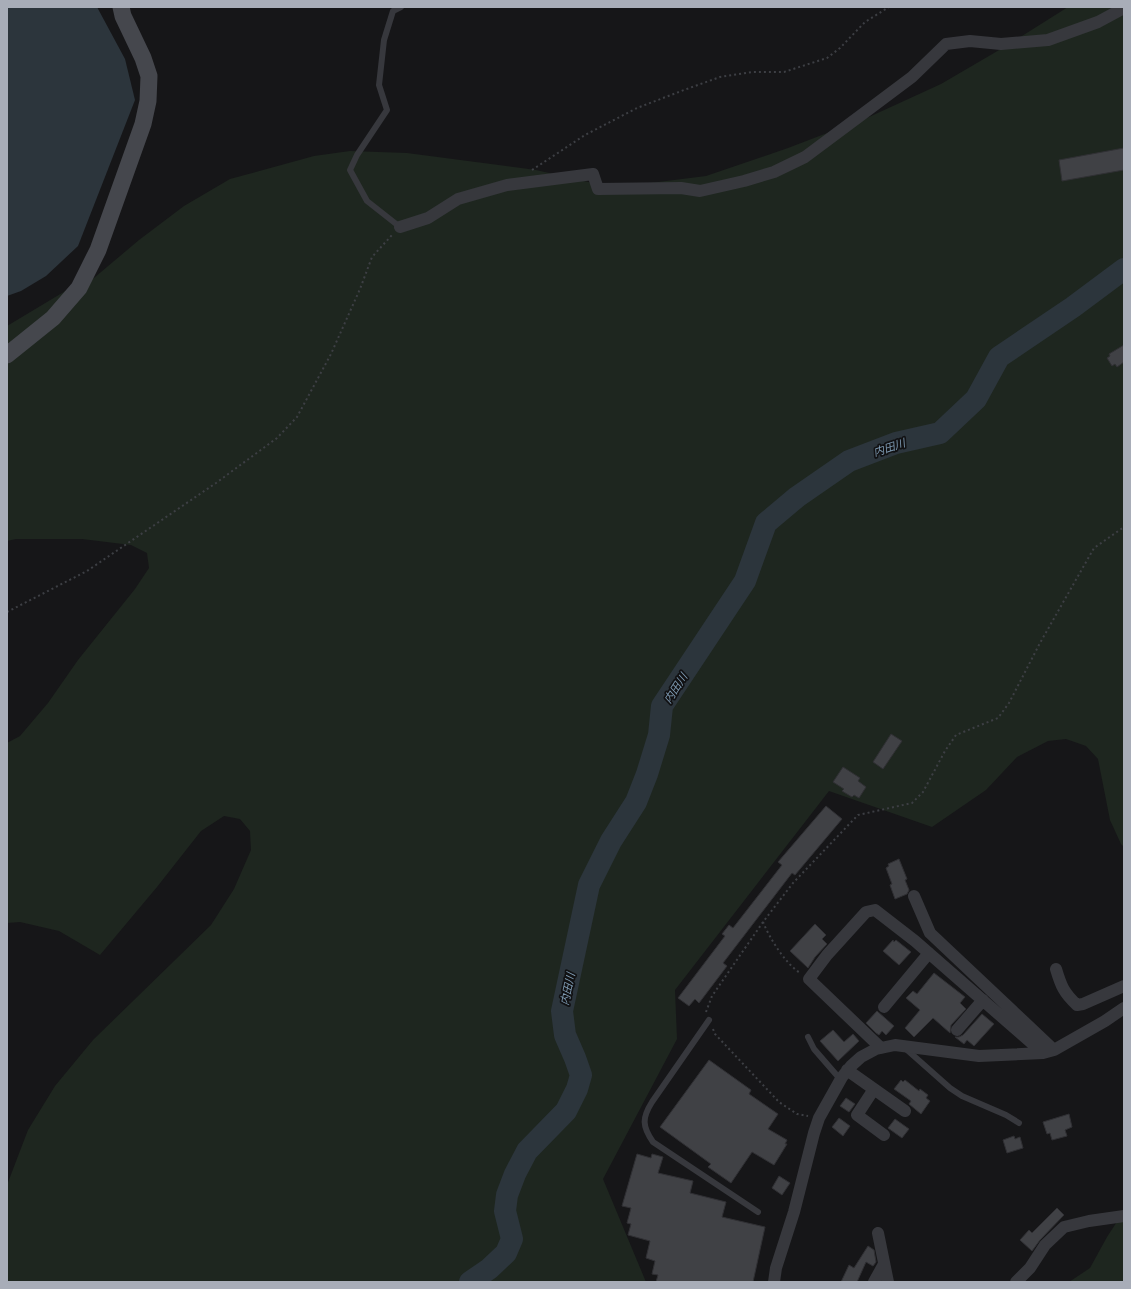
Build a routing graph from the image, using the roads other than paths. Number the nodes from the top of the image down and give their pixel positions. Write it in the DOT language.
graph roads {
  1 [pos="121,7"];
  2 [pos="401,7"];
  3 [pos="1124,8"];
  4 [pos="400,227"];
  5 [pos="7,355"];
  6 [pos="914,896"];
  7 [pos="929,953"];
  8 [pos="1056,970"];
  9 [pos="1124,986"];
  10 [pos="982,1000"];
  11 [pos="884,1007"];
  12 [pos="1124,1008"];
  13 [pos="709,1020"];
  14 [pos="957,1030"];
  15 [pos="808,1037"];
  16 [pos="903,1046"];
  17 [pos="881,1048"];
  18 [pos="1048,1052"];
  19 [pos="844,1074"];
  20 [pos="874,1089"];
  21 [pos="905,1111"];
  22 [pos="1019,1123"];
  23 [pos="884,1135"];
  24 [pos="758,1212"];
  25 [pos="1124,1216"];
  26 [pos="878,1233"];
  27 [pos="884,1264"];
  28 [pos="774,1282"];
  29 [pos="874,1282"];
  30 [pos="888,1282"];
  31 [pos="1016,1282"];
  1 -- 5 [label="street"];
  2 -- 4 [label="lane"];
  3 -- 4 [label="street"];
  6 -- 18 [label="street"];
  7 -- 10 [label="street"];
  7 -- 11 [label="street"];
  7 -- 17 [label="street"];
  8 -- 9 [label="street"];
  10 -- 14 [label="street"];
  10 -- 18 [label="street"];
  12 -- 18 [label="street"];
  13 -- 24 [label="lane"];
  15 -- 19 [label="lane"];
  16 -- 17 [label="street"];
  16 -- 18 [label="street"];
  16 -- 22 [label="lane"];
  17 -- 19 [label="street"];
  19 -- 20 [label="street"];
  19 -- 28 [label="street"];
  20 -- 21 [label="street"];
  20 -- 23 [label="street"];
  25 -- 31 [label="street"];
  26 -- 27 [label="street"];
  27 -- 29 [label="street"];
  27 -- 30 [label="street"];
}
